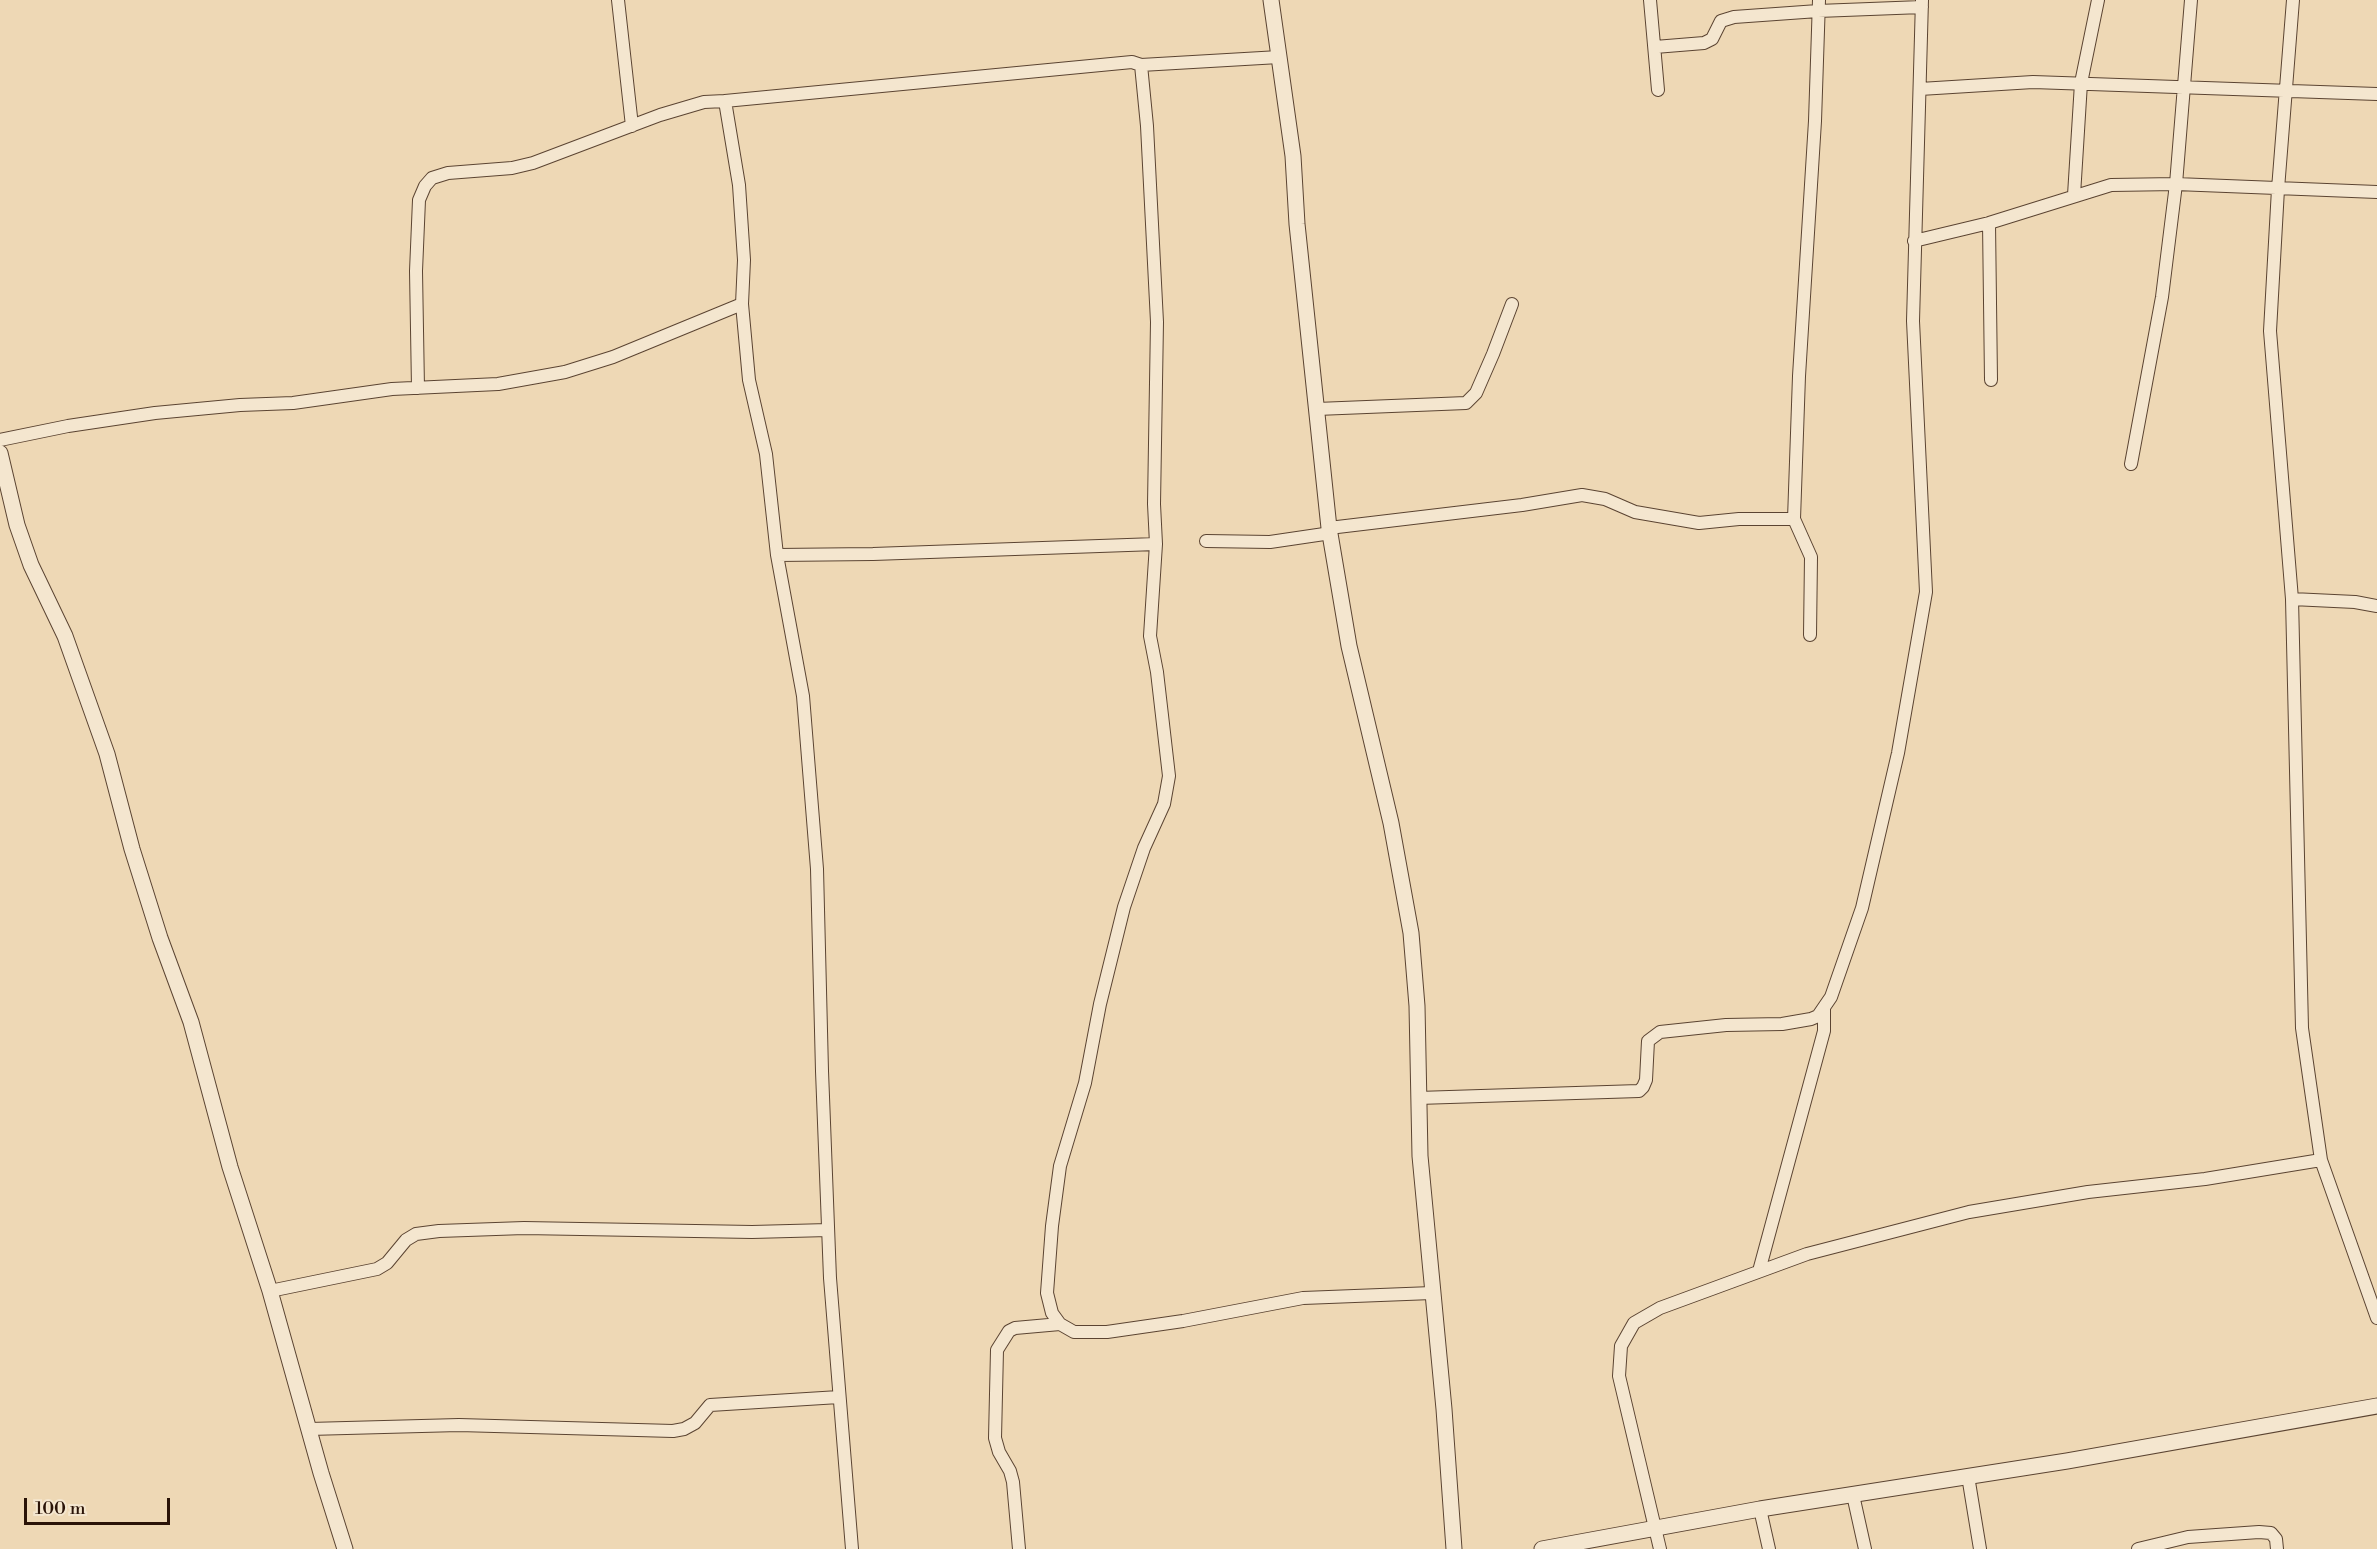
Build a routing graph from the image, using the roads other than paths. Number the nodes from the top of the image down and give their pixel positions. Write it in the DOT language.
graph roads {
  1 [pos="618,0"];
  2 [pos="1271,0"];
  3 [pos="1650,0"];
  4 [pos="2098,0"];
  5 [pos="2191,0"];
  6 [pos="2293,0"];
  7 [pos="1922,4"];
  8 [pos="1819,5"];
  9 [pos="1654,47"];
  10 [pos="1279,57"];
  11 [pos="1142,65"];
  12 [pos="2081,83"];
  13 [pos="2182,86"];
  14 [pos="1920,89"];
  15 [pos="1658,90"];
  16 [pos="2285,90"];
  17 [pos="2377,94"];
  18 [pos="725,101"];
  19 [pos="632,126"];
  20 [pos="2175,184"];
  21 [pos="2278,189"];
  22 [pos="2377,192"];
  23 [pos="2074,195"];
  24 [pos="1989,223"];
  25 [pos="1914,241"];
  26 [pos="742,304"];
  27 [pos="1512,304"];
  28 [pos="1991,380"];
  29 [pos="418,388"];
  30 [pos="1317,409"];
  31 [pos="0,440"];
  32 [pos="0,453"];
  33 [pos="2131,464"];
  34 [pos="1794,519"];
  35 [pos="1330,530"];
  36 [pos="1206,542"];
  37 [pos="1156,544"];
  38 [pos="777,555"];
  39 [pos="2292,600"];
  40 [pos="2377,606"];
  41 [pos="1810,634"];
  42 [pos="1824,1009"];
  43 [pos="1418,1098"];
  44 [pos="2321,1160"];
  45 [pos="828,1230"];
  46 [pos="1759,1271"];
  47 [pos="270,1291"];
  48 [pos="1432,1293"];
  49 [pos="2377,1318"];
  50 [pos="1060,1324"];
  51 [pos="839,1397"];
  52 [pos="2377,1406"];
  53 [pos="309,1430"];
  54 [pos="1968,1476"];
  55 [pos="1853,1495"];
  56 [pos="1760,1509"];
  57 [pos="1655,1527"];
  58 [pos="345,1549"];
  59 [pos="852,1549"];
  60 [pos="1018,1549"];
  61 [pos="1454,1549"];
  62 [pos="1542,1549"];
  63 [pos="1660,1549"];
  64 [pos="1769,1549"];
  65 [pos="1865,1549"];
  66 [pos="1980,1549"];
  67 [pos="2139,1549"];
  68 [pos="2277,1549"];
  1 -- 19 [label="street"];
  2 -- 10 [label="street"];
  3 -- 9 [label="street"];
  4 -- 12 [label="street"];
  5 -- 13 [label="street"];
  6 -- 16 [label="street"];
  7 -- 8 [label="street"];
  7 -- 14 [label="street"];
  8 -- 9 [label="street"];
  8 -- 34 [label="street"];
  9 -- 15 [label="street"];
  10 -- 11 [label="street"];
  10 -- 30 [label="street"];
  11 -- 18 [label="street"];
  11 -- 37 [label="street"];
  12 -- 13 [label="street"];
  12 -- 14 [label="street"];
  12 -- 23 [label="street"];
  13 -- 16 [label="street"];
  13 -- 20 [label="street"];
  14 -- 25 [label="street"];
  16 -- 17 [label="street"];
  16 -- 21 [label="street"];
  18 -- 19 [label="street"];
  18 -- 26 [label="street"];
  19 -- 29 [label="street"];
  20 -- 21 [label="street"];
  20 -- 23 [label="street"];
  20 -- 33 [label="street"];
  21 -- 22 [label="street"];
  21 -- 39 [label="street"];
  23 -- 24 [label="street"];
  24 -- 25 [label="street"];
  24 -- 28 [label="street"];
  25 -- 42 [label="street"];
  26 -- 29 [label="street"];
  26 -- 38 [label="street"];
  27 -- 30 [label="street"];
  29 -- 31 [label="street"];
  30 -- 35 [label="street"];
  32 -- 47 [label="street"];
  34 -- 35 [label="street"];
  34 -- 41 [label="street"];
  35 -- 36 [label="street"];
  35 -- 43 [label="street"];
  37 -- 38 [label="street"];
  37 -- 50 [label="street"];
  38 -- 45 [label="street"];
  39 -- 40 [label="street"];
  39 -- 44 [label="street"];
  42 -- 43 [label="street"];
  42 -- 46 [label="street"];
  43 -- 48 [label="street"];
  44 -- 46 [label="street"];
  44 -- 49 [label="street"];
  45 -- 47 [label="street"];
  45 -- 51 [label="street"];
  46 -- 57 [label="street"];
  47 -- 53 [label="street"];
  48 -- 50 [label="street"];
  48 -- 61 [label="street"];
  50 -- 60 [label="street"];
  51 -- 53 [label="street"];
  51 -- 59 [label="street"];
  52 -- 54 [label="street"];
  53 -- 58 [label="street"];
  54 -- 55 [label="street"];
  54 -- 66 [label="street"];
  55 -- 56 [label="street"];
  55 -- 65 [label="street"];
  56 -- 57 [label="street"];
  56 -- 64 [label="street"];
  57 -- 62 [label="street"];
  57 -- 63 [label="street"];
  67 -- 68 [label="street"];
}
